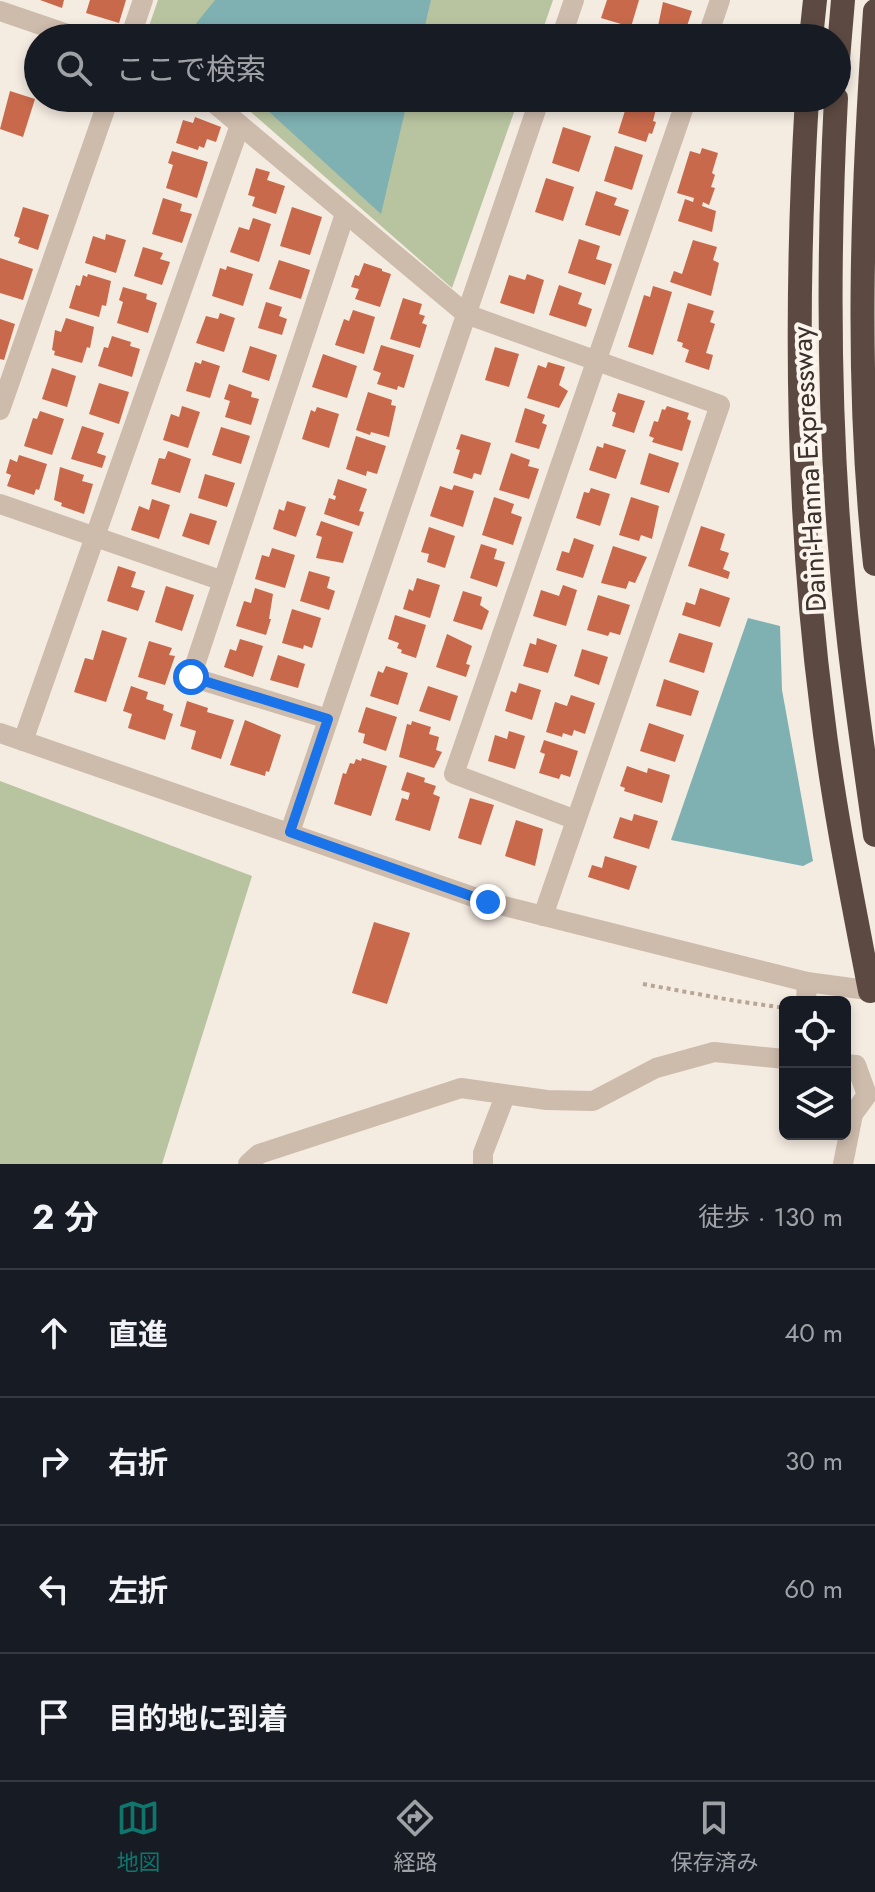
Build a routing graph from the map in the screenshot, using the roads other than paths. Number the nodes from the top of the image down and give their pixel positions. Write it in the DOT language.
graph roads {
  1 [pos="143,0"];
  2 [pos="574,0"];
  3 [pos="720,0"];
  4 [pos="815,0"];
  5 [pos="843,0"];
  6 [pos="0,11"];
  7 [pos="875,11"];
  8 [pos="38,24"];
  9 [pos="135,24"];
  10 [pos="566,24"];
  11 [pos="712,24"];
  12 [pos="812,24"];
  13 [pos="841,24"];
  14 [pos="104,112"];
  15 [pos="225,112"];
  16 [pos="535,112"];
  17 [pos="682,112"];
  18 [pos="806,112"];
  19 [pos="836,112"];
  20 [pos="240,125"];
  21 [pos="345,214"];
  22 [pos="466,314"];
  23 [pos="598,361"];
  24 [pos="0,410"];
  25 [pos="0,504"];
  26 [pos="95,537"];
  27 [pos="875,564"];
  28 [pos="223,581"];
  29 [pos="328,719"];
  30 [pos="0,733"];
  31 [pos="23,741"];
  32 [pos="576,820"];
  33 [pos="290,832"];
  34 [pos="875,835"];
  35 [pos="543,916"];
  36 [pos="806,992"];
  37 [pos="873,998"];
  38 [pos="779,1058"];
  39 [pos="851,1065"];
  40 [pos="505,1096"];
  41 [pos="248,1164"];
  42 [pos="483,1164"];
  43 [pos="843,1164"];
  1 -- 9 [label="street"];
  2 -- 10 [label="street"];
  3 -- 11 [label="street"];
  4 -- 12 [label="highway"];
  5 -- 13 [label="highway"];
  6 -- 8 [label="street"];
  7 -- 27 [label="highway"];
  14 -- 24 [label="street"];
  15 -- 20 [label="street"];
  16 -- 22 [label="street"];
  17 -- 23 [label="street"];
  18 -- 37 [label="highway"];
  19 -- 34 [label="highway, Daini-Hanna Expressway"];
  20 -- 21 [label="street"];
  20 -- 26 [label="street"];
  21 -- 22 [label="street"];
  21 -- 28 [label="street"];
  22 -- 23 [label="street"];
  22 -- 29 [label="street"];
  23 -- 32 [label="street"];
  23 -- 32 [label="street"];
  25 -- 26 [label="street"];
  26 -- 28 [label="street"];
  26 -- 31 [label="street"];
  28 -- 29 [label="street"];
  29 -- 33 [label="street"];
  30 -- 31 [label="street"];
  31 -- 33 [label="street"];
  32 -- 35 [label="street"];
  33 -- 35 [label="street"];
  35 -- 36 [label="street"];
  36 -- 37 [label="street"];
  38 -- 40 [label="street"];
  39 -- 43 [label="street"];
  40 -- 41 [label="street"];
  40 -- 42 [label="street"];
}
